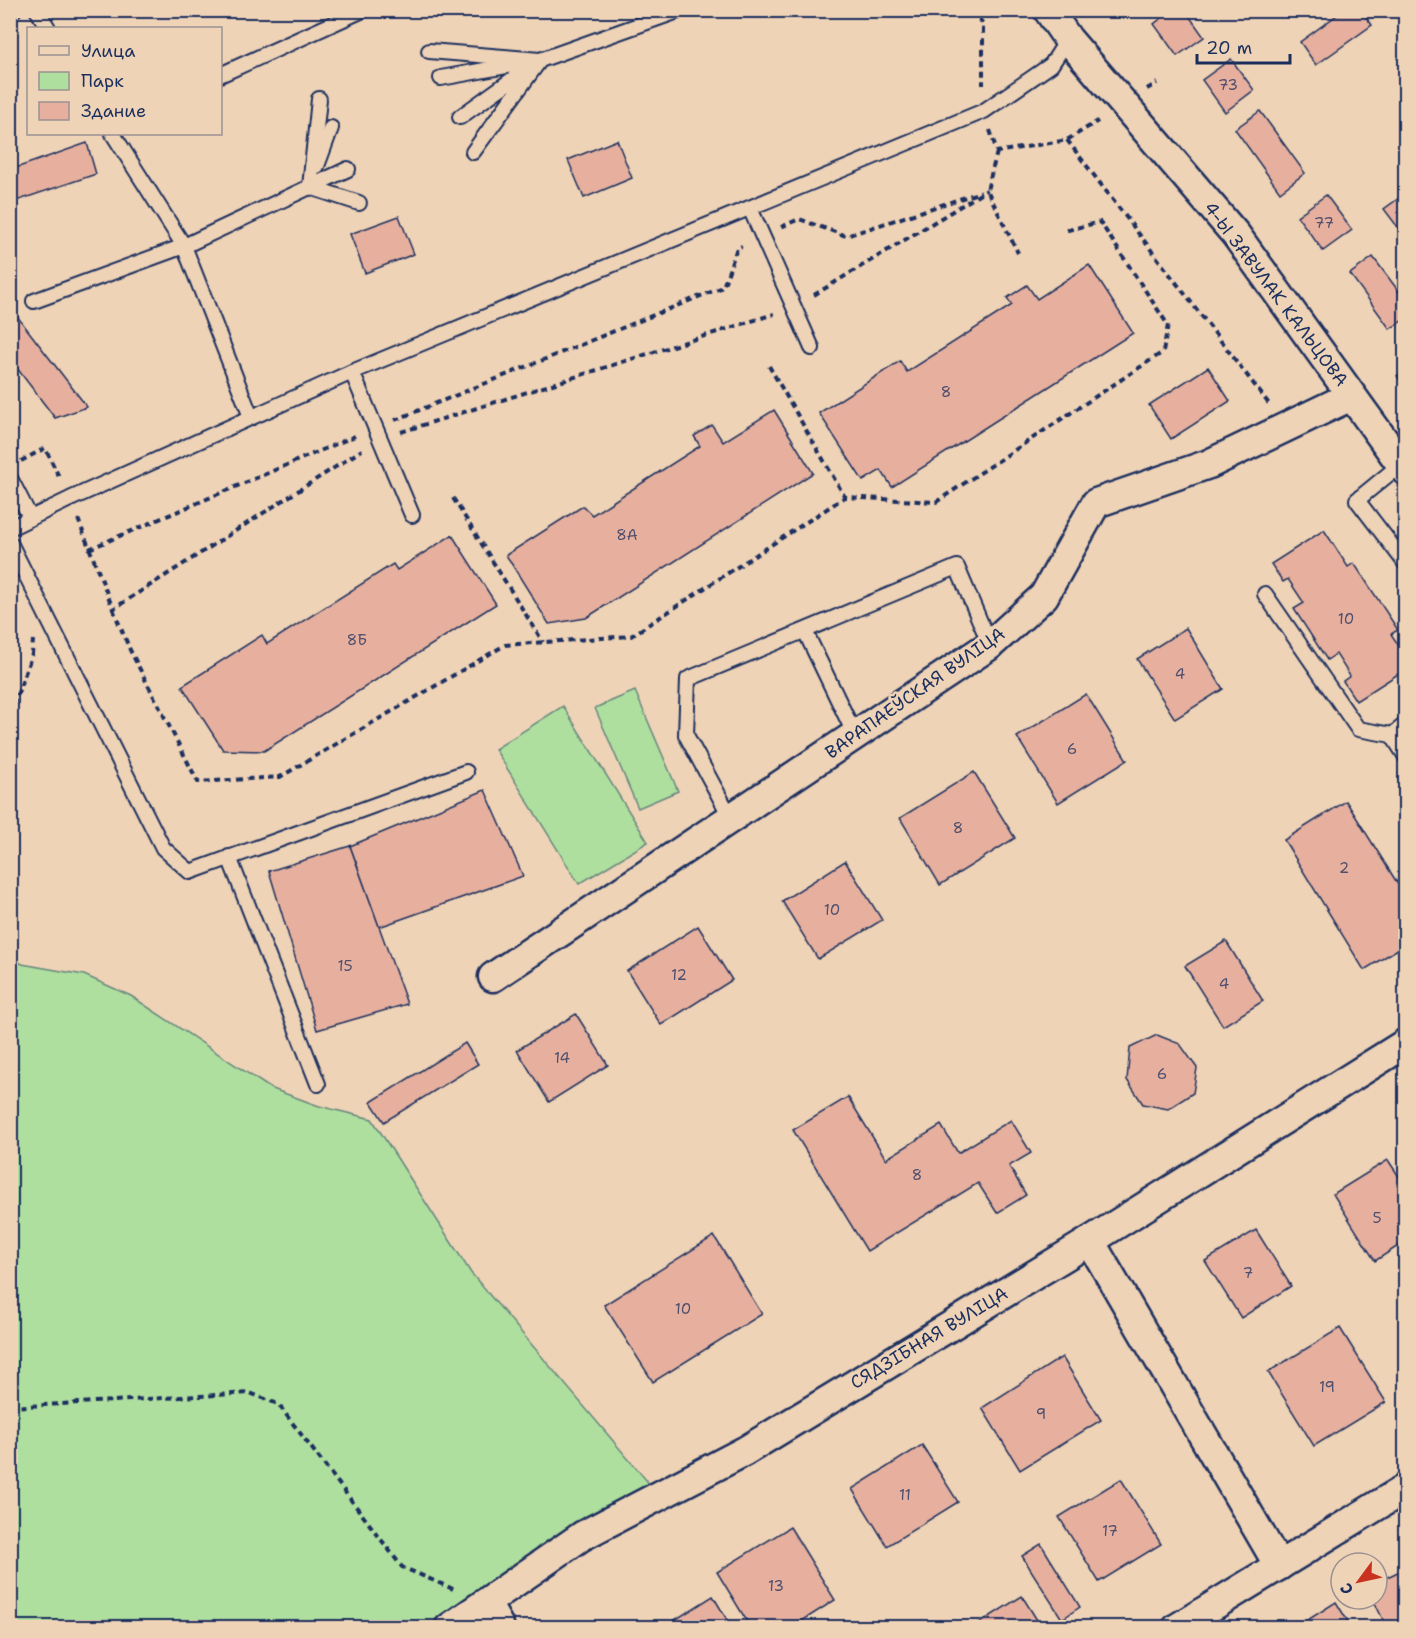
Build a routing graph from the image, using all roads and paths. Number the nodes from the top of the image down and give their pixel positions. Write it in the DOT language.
graph roads {
  1 [pos="37,10"];
  2 [pos="363,10"];
  3 [pos="681,10"];
  4 [pos="973,10"];
  5 [pos="1048,10"];
  6 [pos="47,27"];
  7 [pos="1068,39"];
  8 [pos="429,51"];
  9 [pos="540,60"];
  10 [pos="222,74"];
  11 [pos="441,78"];
  12 [pos="1157,83"];
  13 [pos="319,99"];
  14 [pos="1124,104"];
  15 [pos="984,111"];
  16 [pos="460,117"];
  17 [pos="331,128"];
  18 [pos="114,135"];
  19 [pos="1067,140"];
  20 [pos="473,152"];
  21 [pos="997,152"];
  22 [pos="348,169"];
  23 [pos="310,187"];
  24 [pos="987,190"];
  25 [pos="359,203"];
  26 [pos="750,208"];
  27 [pos="1064,231"];
  28 [pos="762,235"];
  29 [pos="184,246"];
  30 [pos="1018,253"];
  31 [pos="34,301"];
  32 [pos="794,307"];
  33 [pos="812,348"];
  34 [pos="769,366"];
  35 [pos="352,372"];
  36 [pos="1352,396"];
  37 [pos="252,417"];
  38 [pos="1287,426"];
  39 [pos="379,433"];
  40 [pos="19,462"];
  41 [pos="1403,467"];
  42 [pos="10,478"];
  43 [pos="845,497"];
  44 [pos="453,498"];
  45 [pos="70,499"];
  46 [pos="412,515"];
  47 [pos="30,517"];
  48 [pos="10,528"];
  49 [pos="10,543"];
  50 [pos="89,549"];
  51 [pos="1406,564"];
  52 [pos="36,594"];
  53 [pos="1265,594"];
  54 [pos="113,609"];
  55 [pos="805,630"];
  56 [pos="543,642"];
  57 [pos="990,645"];
  58 [pos="10,715"];
  59 [pos="1406,724"];
  60 [pos="855,735"];
  61 [pos="1392,735"];
  62 [pos="1406,757"];
  63 [pos="466,772"];
  64 [pos="731,818"];
  65 [pos="229,858"];
  66 [pos="493,977"];
  67 [pos="1406,1043"];
  68 [pos="318,1084"];
  69 [pos="1090,1241"];
  70 [pos="10,1407"];
  71 [pos="1406,1488"];
  72 [pos="1278,1566"];
  73 [pos="486,1603"];
  74 [pos="449,1628"];
  75 [pos="500,1628"];
  76 [pos="1177,1628"];
  1 -- 6 [label="lane"];
  2 -- 10 [label="lane"];
  3 -- 9 [label="lane"];
  4 -- 15 [label="path"];
  5 -- 7 [label="street, 4-Ы ЗАВУЛАК КАЛЬЦОВА"];
  7 -- 14 [label="street, 4-Ы ЗАВУЛАК КАЛЬЦОВА"];
  7 -- 15 [label="lane"];
  8 -- 9 [label="lane"];
  9 -- 11 [label="lane"];
  9 -- 16 [label="lane"];
  9 -- 20 [label="lane"];
  12 -- 14 [label="path"];
  13 -- 23 [label="lane"];
  14 -- 19 [label="path"];
  14 -- 36 [label="street, 4-Ы ЗАВУЛАК КАЛЬЦОВА"];
  15 -- 21 [label="path"];
  15 -- 26 [label="lane"];
  17 -- 23 [label="lane"];
  18 -- 29 [label="lane"];
  19 -- 21 [label="path"];
  19 -- 38 [label="path"];
  21 -- 24 [label="path"];
  22 -- 23 [label="lane"];
  23 -- 25 [label="lane"];
  23 -- 29 [label="lane"];
  24 -- 28 [label="path"];
  24 -- 30 [label="path"];
  24 -- 32 [label="path"];
  26 -- 28 [label="lane"];
  26 -- 35 [label="lane"];
  27 -- 43 [label="path"];
  28 -- 32 [label="lane"];
  28 -- 39 [label="path"];
  29 -- 31 [label="lane"];
  29 -- 37 [label="lane"];
  32 -- 33 [label="lane"];
  32 -- 39 [label="path"];
  34 -- 43 [label="path"];
  35 -- 37 [label="lane"];
  35 -- 39 [label="lane"];
  36 -- 38 [label="street, ВАРАПАЕЎСКАЯ ВУЛІЦА"];
  36 -- 41 [label="street, 4-Ы ЗАВУЛАК КАЛЬЦОВА"];
  37 -- 45 [label="lane"];
  38 -- 57 [label="street, ВАРАПАЕЎСКАЯ ВУЛІЦА"];
  39 -- 46 [label="lane"];
  39 -- 50 [label="path"];
  39 -- 54 [label="path"];
  40 -- 45 [label="path"];
  41 -- 51 [label="lane"];
  42 -- 47 [label="lane"];
  43 -- 56 [label="path"];
  44 -- 56 [label="path"];
  45 -- 47 [label="lane"];
  45 -- 50 [label="path"];
  47 -- 48 [label="lane"];
  49 -- 52 [label="lane"];
  50 -- 54 [label="path"];
  52 -- 58 [label="path"];
  52 -- 65 [label="lane"];
  53 -- 61 [label="lane"];
  54 -- 56 [label="path"];
  55 -- 57 [label="lane"];
  55 -- 60 [label="lane"];
  55 -- 64 [label="lane"];
  57 -- 60 [label="street, ВАРАПАЕЎСКАЯ ВУЛІЦА"];
  59 -- 61 [label="lane"];
  60 -- 64 [label="street, ВАРАПАЕЎСКАЯ ВУЛІЦА"];
  61 -- 62 [label="lane"];
  63 -- 65 [label="lane"];
  64 -- 66 [label="street, ВАРАПАЕЎСКАЯ ВУЛІЦА"];
  65 -- 68 [label="lane"];
  67 -- 69 [label="street, СЯДЗІБНАЯ ВУЛІЦА"];
  69 -- 72 [label="street"];
  69 -- 73 [label="street, СЯДЗІБНАЯ ВУЛІЦА"];
  70 -- 73 [label="path"];
  71 -- 72 [label="street"];
  72 -- 76 [label="street"];
  73 -- 74 [label="street, СЯДЗІБНАЯ ВУЛІЦА"];
  73 -- 75 [label="street"];
}
